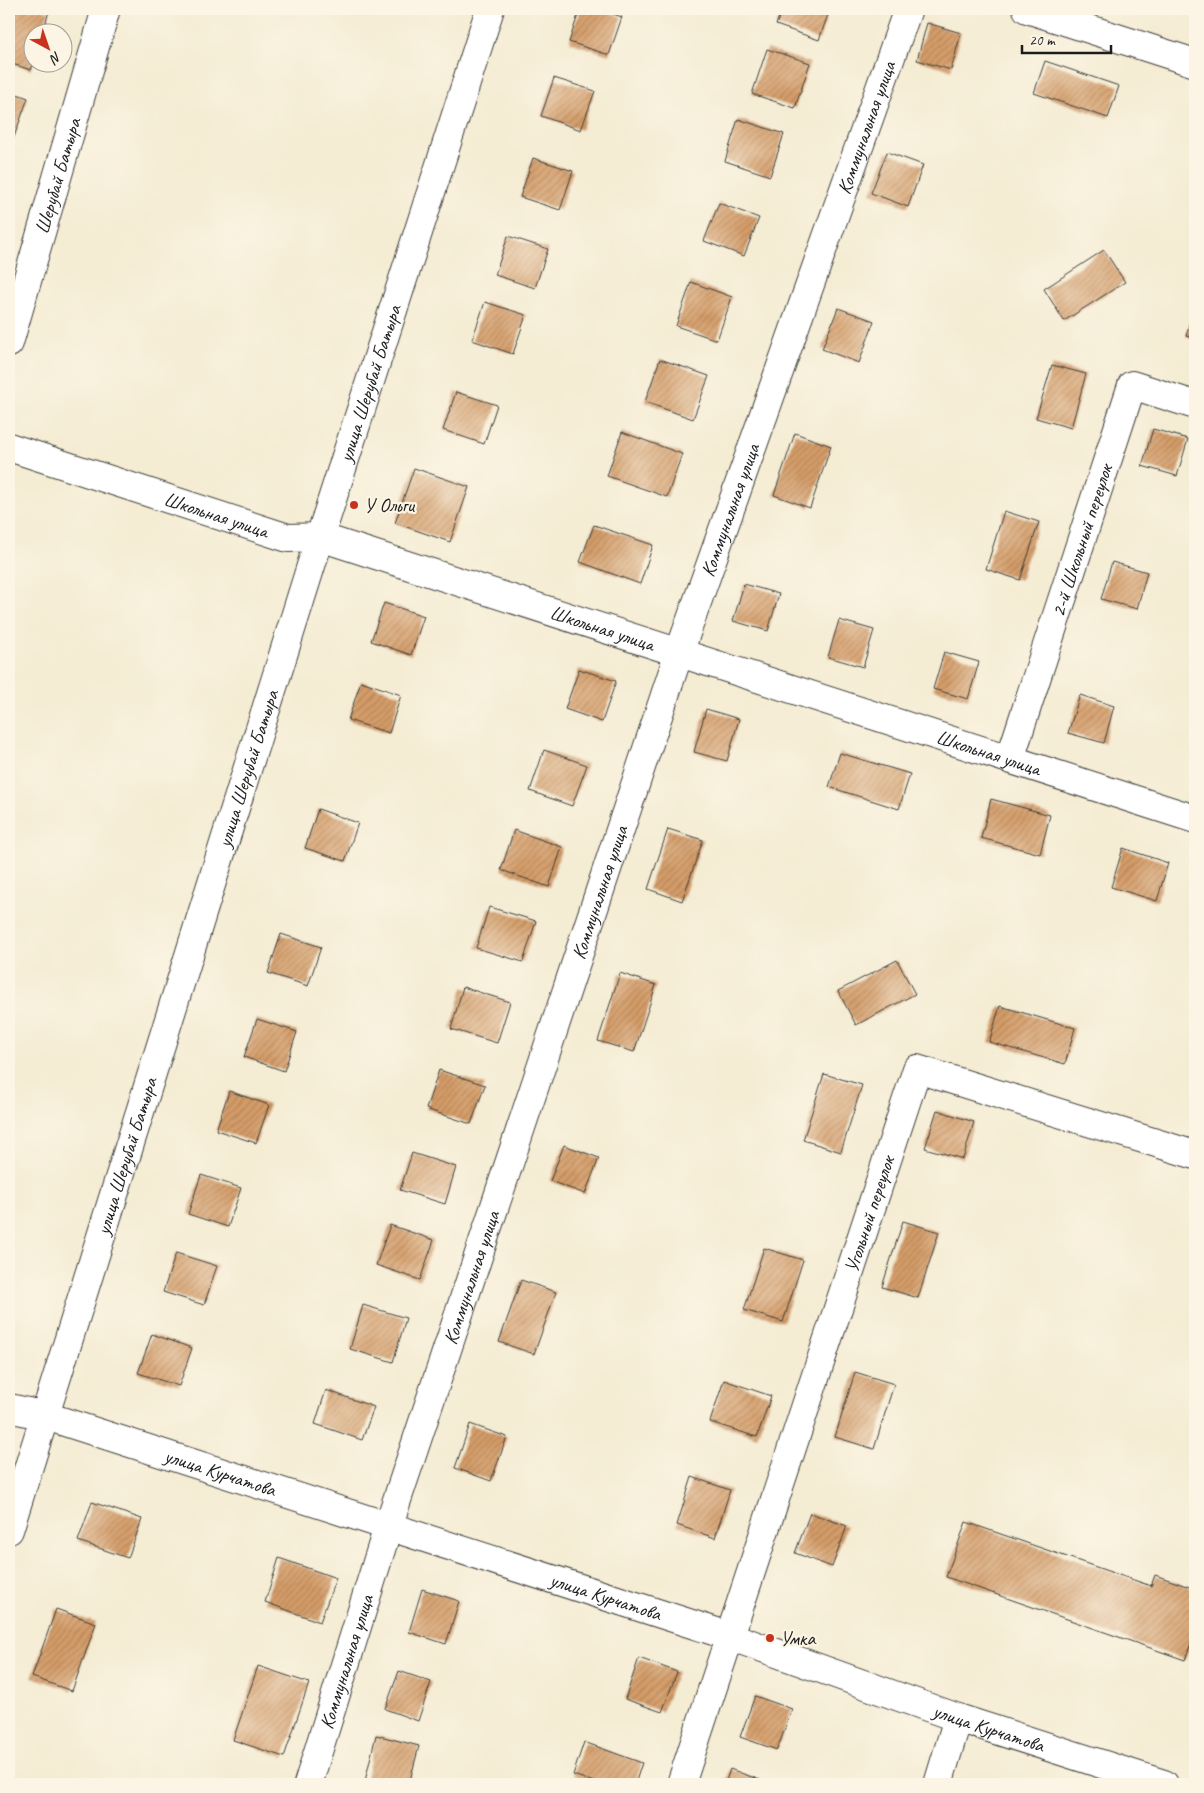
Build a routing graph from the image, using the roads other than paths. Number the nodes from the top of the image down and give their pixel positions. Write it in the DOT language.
graph roads {
  1 [pos="106,9"];
  2 [pos="490,9"];
  3 [pos="908,9"];
  4 [pos="1027,9"];
  5 [pos="1195,63"];
  6 [pos="9,342"];
  7 [pos="1195,405"];
  8 [pos="9,447"];
  9 [pos="320,537"];
  10 [pos="679,653"];
  11 [pos="1010,759"];
  12 [pos="1195,819"];
  13 [pos="1195,1155"];
  14 [pos="9,1408"];
  15 [pos="46,1416"];
  16 [pos="388,1527"];
  17 [pos="9,1530"];
  18 [pos="728,1636"];
  19 [pos="958,1718"];
  20 [pos="308,1784"];
  21 [pos="681,1784"];
  22 [pos="938,1784"];
  23 [pos="1164,1784"];
  1 -- 6 [label="street, Шерубай Батыра"];
  2 -- 9 [label="street, улица Шерубай Батыра"];
  3 -- 10 [label="street, Коммунальная улица"];
  4 -- 5 [label="street"];
  7 -- 11 [label="street, 2-й Школьный переулок"];
  8 -- 9 [label="street, Школьная улица"];
  9 -- 10 [label="street, Школьная улица"];
  9 -- 15 [label="street, улица Шерубай Батыра"];
  10 -- 11 [label="street, Школьная улица"];
  10 -- 16 [label="street, Коммунальная улица"];
  11 -- 12 [label="street, Школьная улица"];
  13 -- 18 [label="street, Угольный переулок"];
  14 -- 15 [label="street, улица Курчатова"];
  15 -- 16 [label="street, улица Курчатова"];
  15 -- 17 [label="street, улица Шерубай Батыра"];
  16 -- 18 [label="street, улица Курчатова"];
  16 -- 20 [label="street, Коммунальная улица"];
  18 -- 19 [label="street, улица Курчатова"];
  18 -- 21 [label="street"];
  19 -- 22 [label="street"];
  19 -- 23 [label="street, улица Курчатова"];
}
